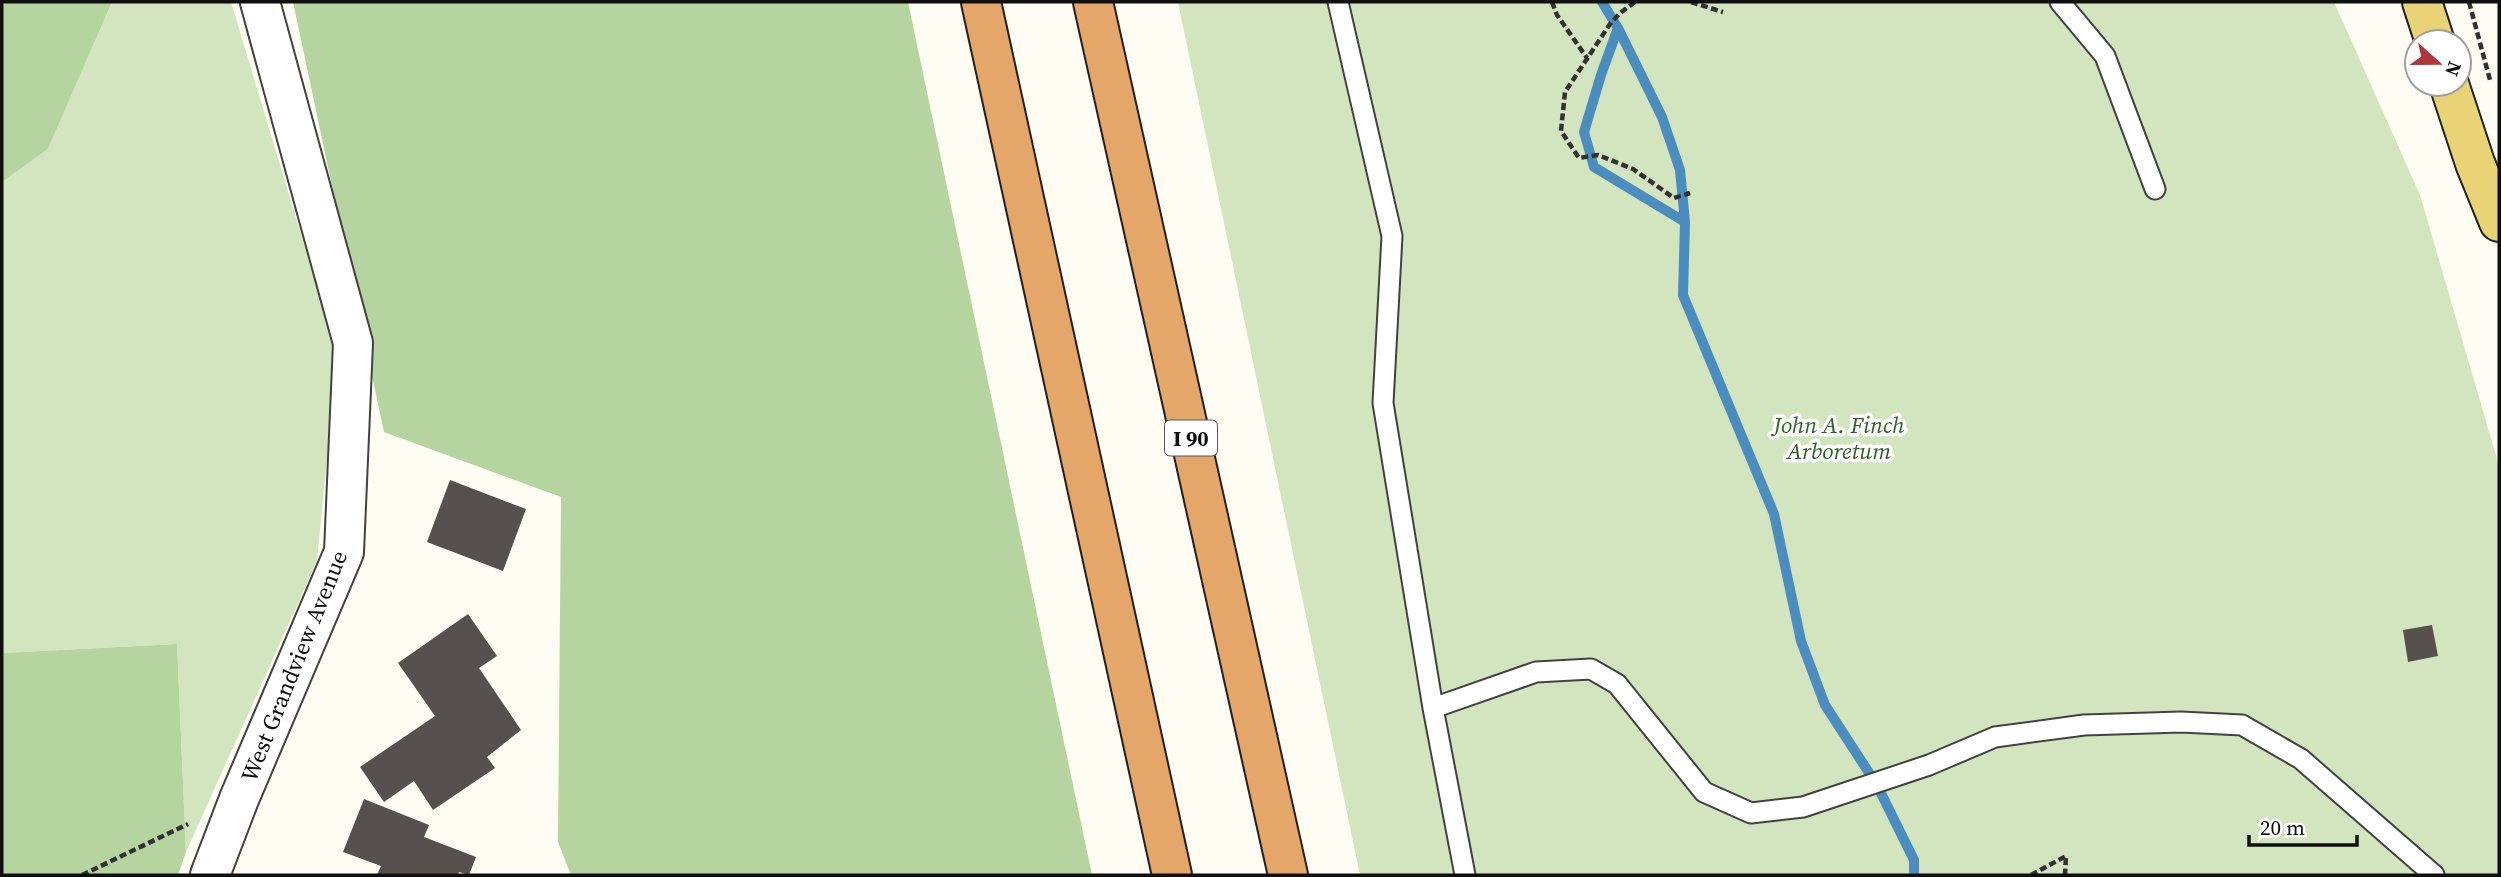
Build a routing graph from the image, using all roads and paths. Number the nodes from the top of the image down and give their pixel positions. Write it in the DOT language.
graph roads {
  1 [pos="260,2"];
  2 [pos="981,2"];
  3 [pos="1094,2"];
  4 [pos="1338,2"];
  5 [pos="1552,2"];
  6 [pos="1635,2"];
  7 [pos="1691,2"];
  8 [pos="2060,2"];
  9 [pos="2423,2"];
  10 [pos="2469,2"];
  11 [pos="1723,12"];
  12 [pos="2431,28"];
  13 [pos="1587,58"];
  14 [pos="2493,87"];
  15 [pos="2454,98"];
  16 [pos="2155,189"];
  17 [pos="1690,193"];
  18 [pos="2499,222"];
  19 [pos="1433,708"];
  20 [pos="239,799"];
  21 [pos="82,875"];
  22 [pos="211,875"];
  23 [pos="1172,875"];
  24 [pos="1288,875"];
  25 [pos="1465,875"];
  26 [pos="2031,875"];
  27 [pos="2065,875"];
  28 [pos="2434,875"];
  1 -- 20 [label="street, West Grandview Avenue"];
  2 -- 23 [label="highway"];
  3 -- 24 [label="highway, I 90"];
  4 -- 19 [label="lane"];
  5 -- 13 [label="path"];
  6 -- 13 [label="path"];
  7 -- 11 [label="path"];
  8 -- 16 [label="lane"];
  9 -- 12 [label="main road"];
  10 -- 14 [label="path"];
  13 -- 17 [label="path"];
  15 -- 18 [label="main road"];
  19 -- 25 [label="lane"];
  19 -- 28 [label="lane"];
  20 -- 21 [label="path"];
  20 -- 22 [label="street, West Grandview Avenue"];
  26 -- 27 [label="path"];
}
